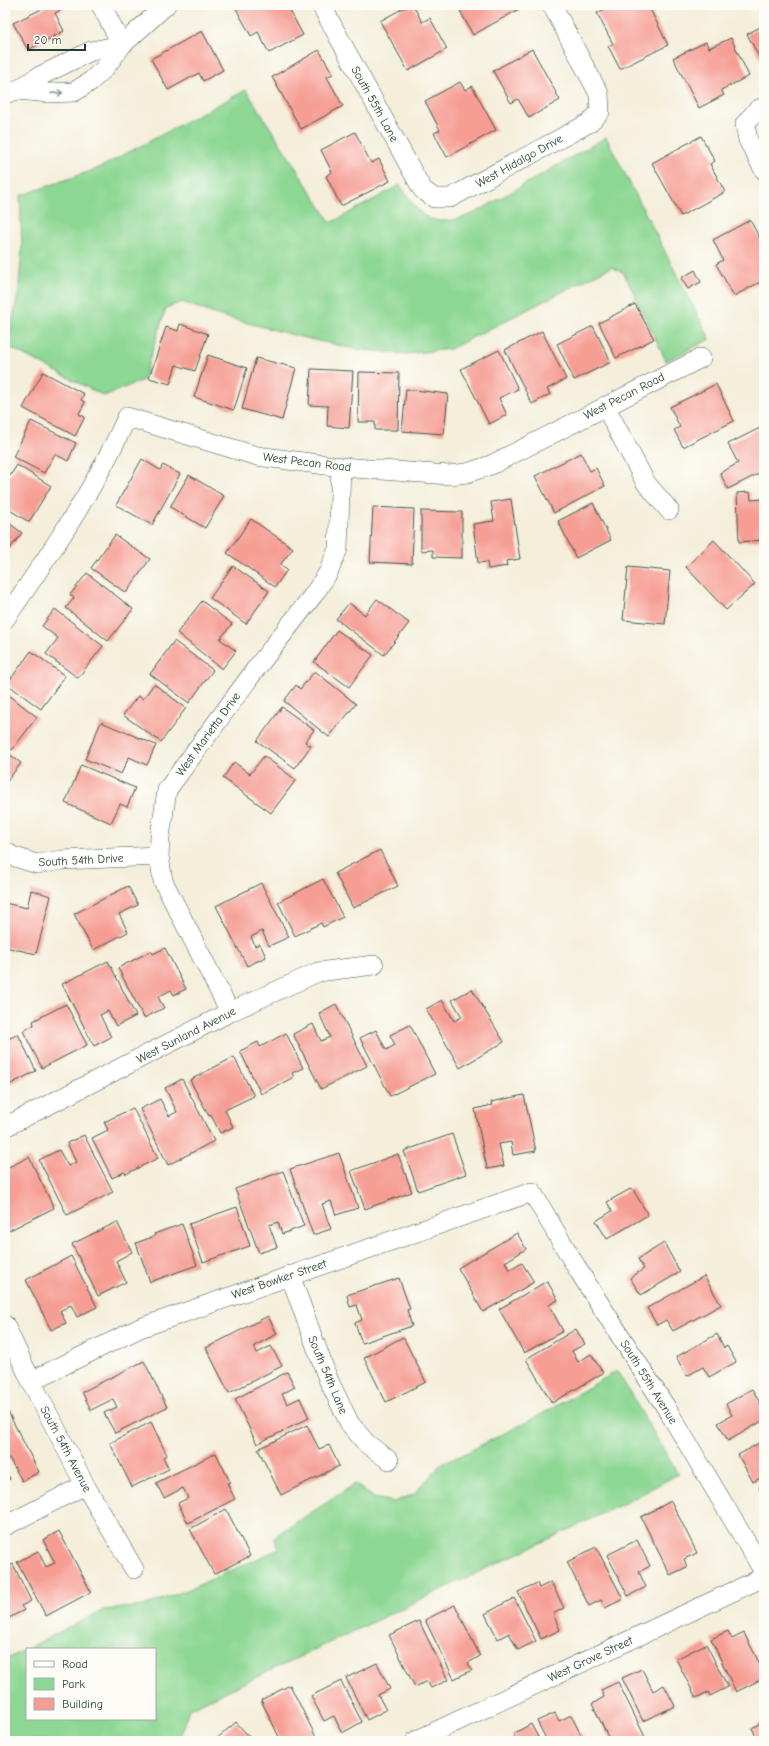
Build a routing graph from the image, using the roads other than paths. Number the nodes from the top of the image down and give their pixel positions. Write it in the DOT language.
graph roads {
  1 [pos="101,5"];
  2 [pos="166,5"];
  3 [pos="321,5"];
  4 [pos="552,5"];
  5 [pos="122,45"];
  6 [pos="73,60"];
  7 [pos="86,84"];
  8 [pos="12,92"];
  9 [pos="764,107"];
  10 [pos="764,170"];
  11 [pos="434,198"];
  12 [pos="701,358"];
  13 [pos="605,406"];
  14 [pos="341,467"];
  15 [pos="669,510"];
  16 [pos="5,619"];
  17 [pos="5,851"];
  18 [pos="159,856"];
  19 [pos="374,965"];
  20 [pos="230,1012"];
  21 [pos="5,1127"];
  22 [pos="532,1192"];
  23 [pos="290,1276"];
  24 [pos="5,1325"];
  25 [pos="31,1381"];
  26 [pos="389,1460"];
  27 [pos="85,1486"];
  28 [pos="5,1526"];
  29 [pos="134,1569"];
  30 [pos="764,1572"];
  31 [pos="764,1577"];
  32 [pos="415,1741"];
  1 -- 5 [label="street"];
  2 -- 5 [label="street"];
  3 -- 11 [label="street, South 55th Lane"];
  4 -- 11 [label="street, West Hidalgo Drive"];
  5 -- 6 [label="street"];
  5 -- 7 [label="street"];
  6 -- 7 [label="street"];
  6 -- 8 [label="street"];
  8 -- 7 [label="street, one-way"];
  9 -- 10 [label="street"];
  12 -- 13 [label="street, West Pecan Road"];
  13 -- 14 [label="street, West Pecan Road"];
  13 -- 15 [label="street"];
  14 -- 16 [label="street, West Pecan Road"];
  14 -- 18 [label="street, West Marietta Drive"];
  17 -- 18 [label="street, South 54th Drive"];
  18 -- 20 [label="street, West Marietta Drive"];
  19 -- 20 [label="street, West Sunland Avenue"];
  20 -- 21 [label="street, West Sunland Avenue"];
  22 -- 23 [label="street, West Bowker Street"];
  22 -- 30 [label="street, South 55th Avenue"];
  23 -- 25 [label="street, West Bowker Street"];
  23 -- 26 [label="street, South 54th Lane"];
  24 -- 25 [label="street, South 54th Avenue"];
  25 -- 27 [label="street, South 54th Avenue"];
  27 -- 28 [label="street"];
  27 -- 29 [label="street, South 54th Avenue"];
  31 -- 32 [label="street, West Grove Street"];
}
